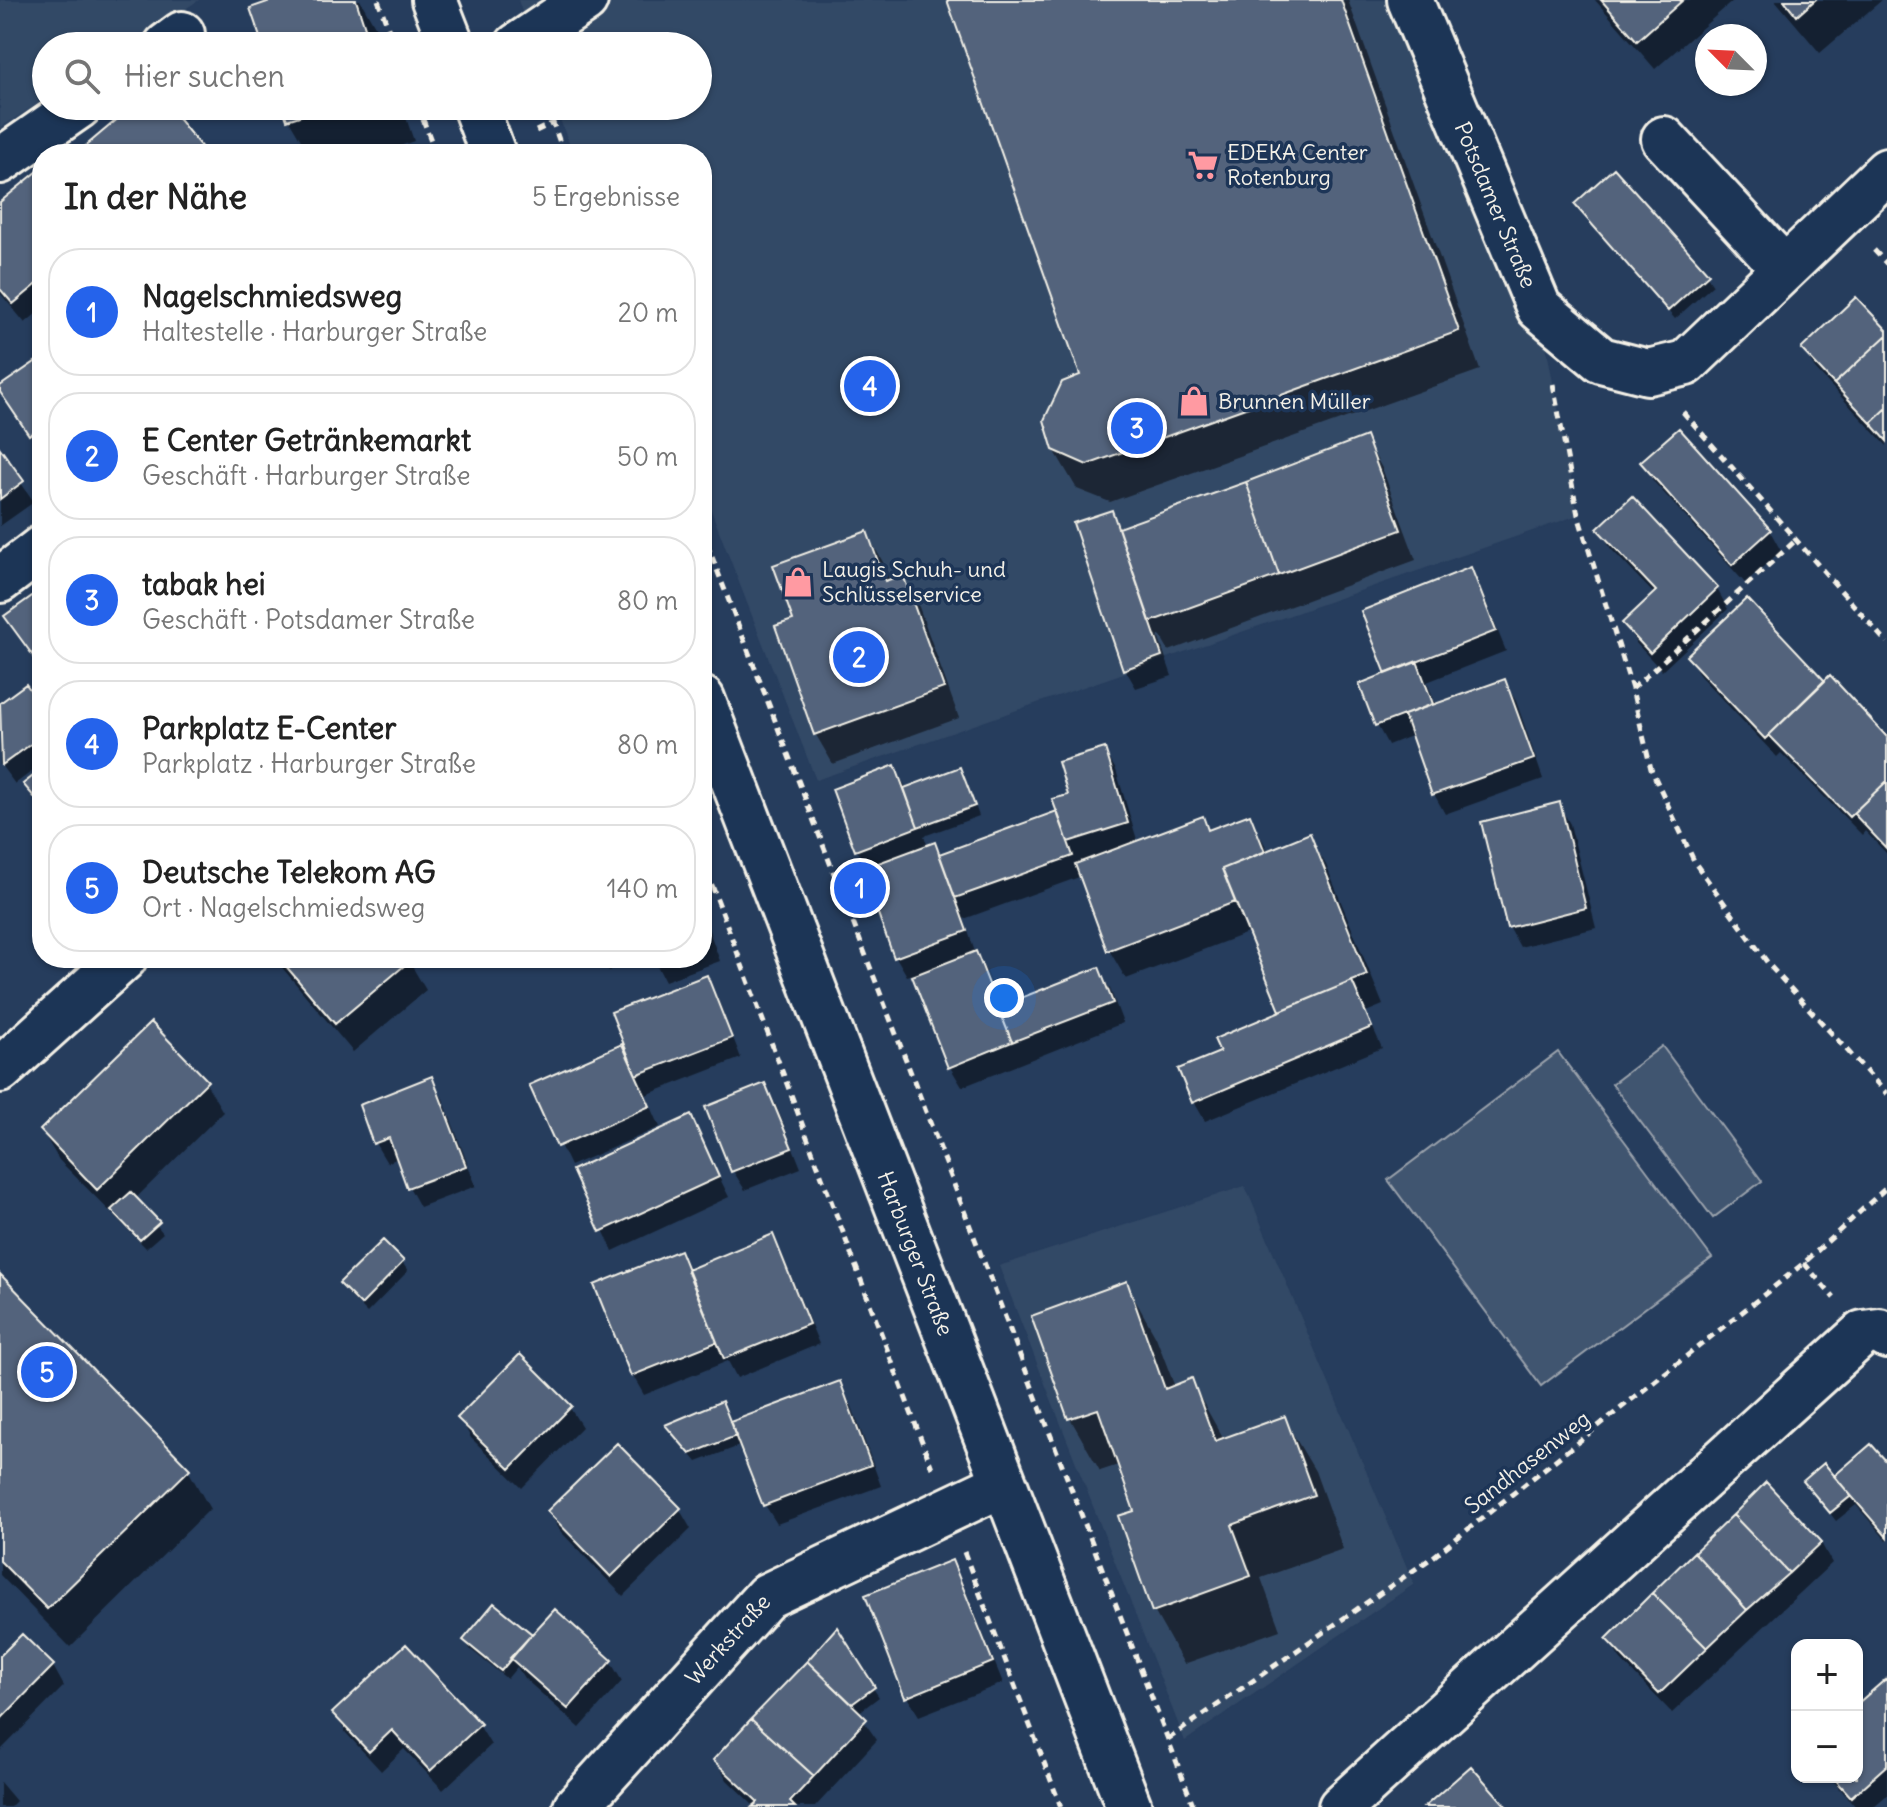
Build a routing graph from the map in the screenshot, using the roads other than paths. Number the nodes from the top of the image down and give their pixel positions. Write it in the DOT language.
graph roads {
  1 [pos="434,0"];
  2 [pos="585,0"];
  3 [pos="1410,0"];
  4 [pos="447,32"];
  5 [pos="538,32"];
  6 [pos="59,120"];
  7 [pos="480,120"];
  8 [pos="1664,139"];
  9 [pos="489,144"];
  10 [pos="0,161"];
  11 [pos="1887,171"];
  12 [pos="1784,268"];
  13 [pos="32,556"];
  14 [pos="0,580"];
  15 [pos="712,725"];
  16 [pos="111,968"];
  17 [pos="7,1049"];
  18 [pos="1875,1334"];
  19 [pos="1003,1484"];
  20 [pos="576,1807"];
  21 [pos="1129,1807"];
  22 [pos="1341,1807"];
  1 -- 4 [label="street"];
  2 -- 5 [label="street"];
  3 -- 12 [label="street, Potsdamer Straße"];
  6 -- 10 [label="street"];
  7 -- 9 [label="street"];
  8 -- 12 [label="street"];
  11 -- 12 [label="street, Potsdamer Straße"];
  13 -- 14 [label="street"];
  15 -- 19 [label="street, Harburger Straße"];
  16 -- 17 [label="street"];
  18 -- 22 [label="street"];
  19 -- 20 [label="street, Werkstraße"];
  19 -- 21 [label="street, Harburger Straße"];
}
